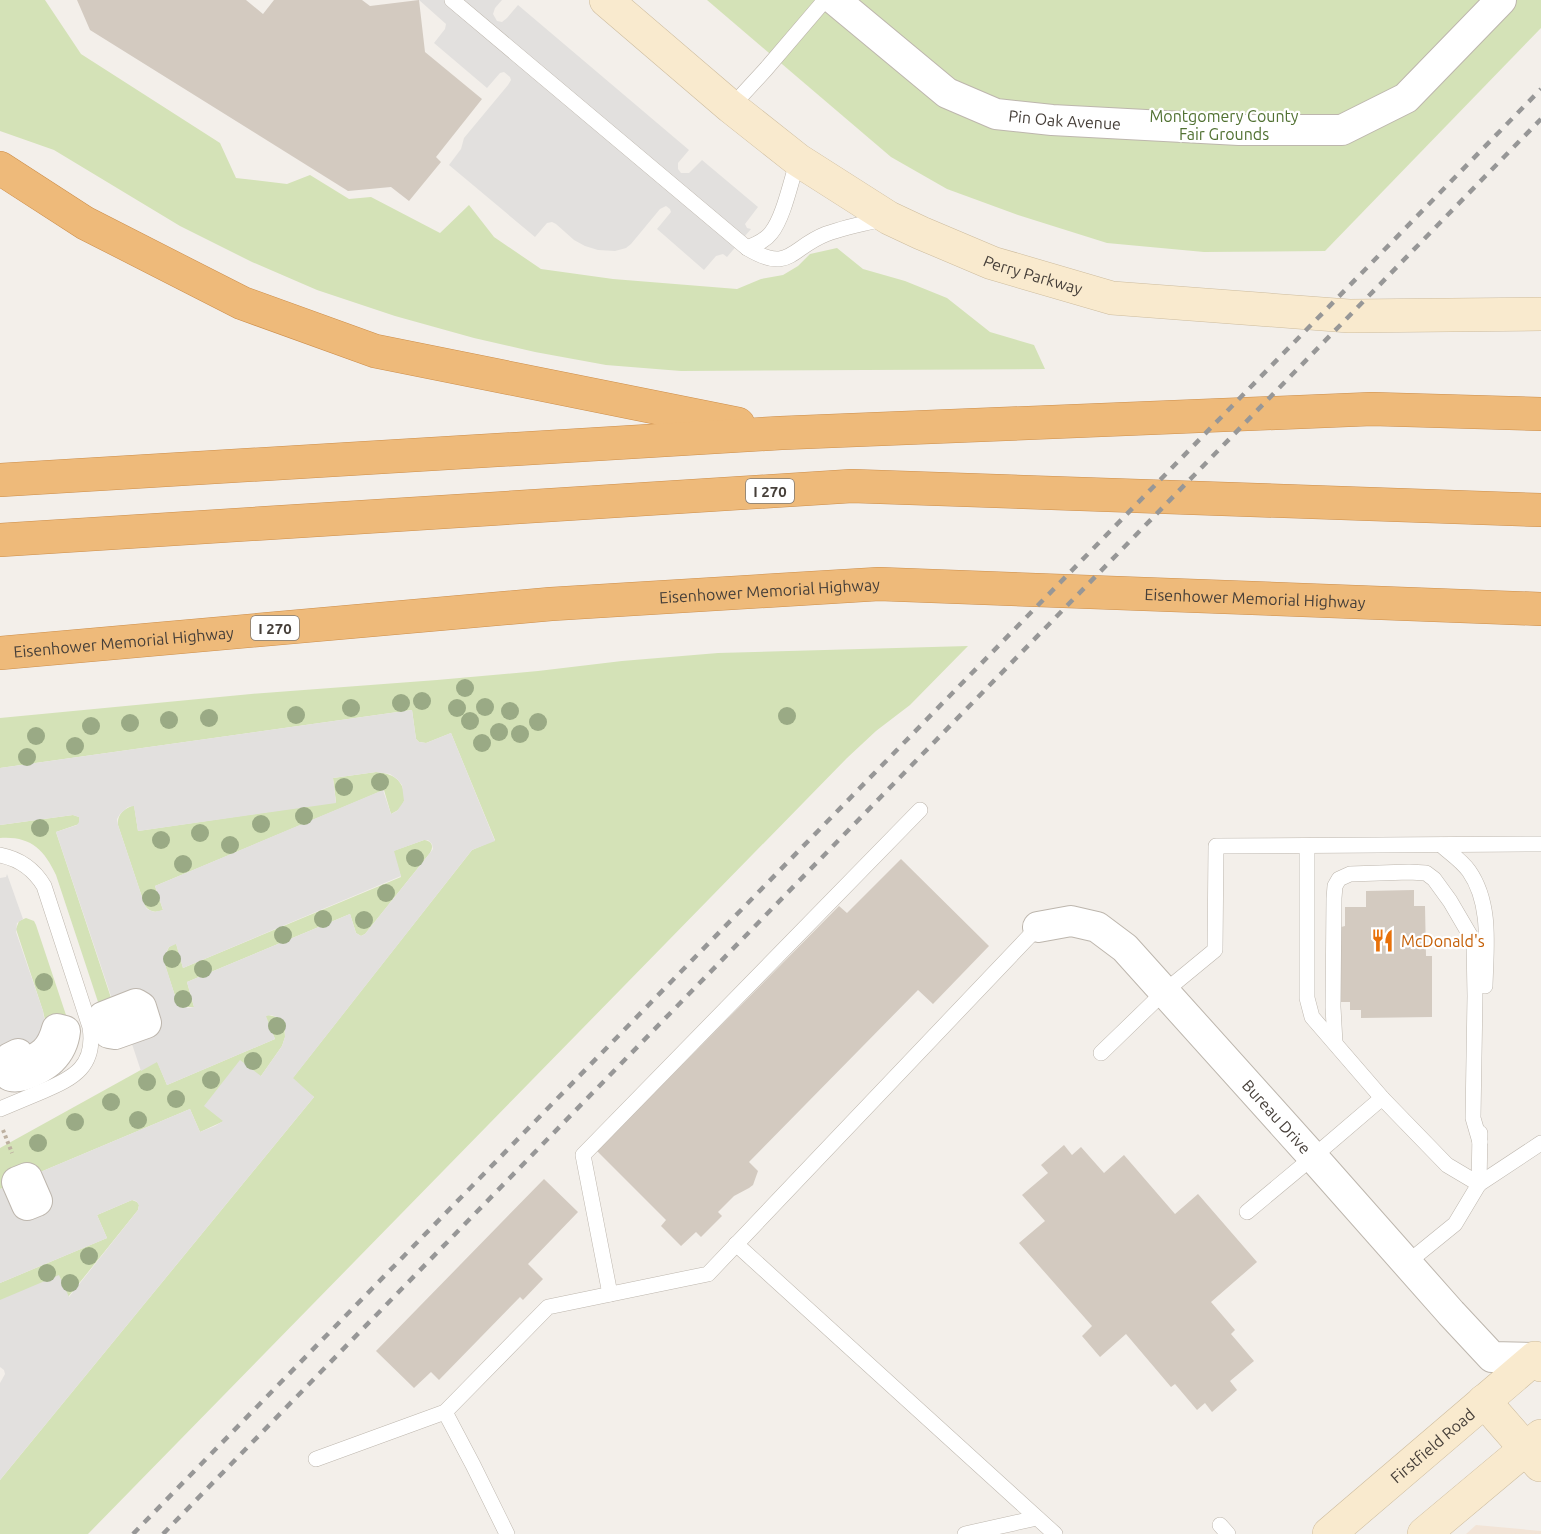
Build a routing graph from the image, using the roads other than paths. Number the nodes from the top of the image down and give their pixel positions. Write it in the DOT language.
graph roads {
  1 [pos="452,0"];
  2 [pos="606,0"];
  3 [pos="825,0"];
  4 [pos="835,0"];
  5 [pos="1501,0"];
  6 [pos="731,107"];
  7 [pos="798,160"];
  8 [pos="0,168"];
  9 [pos="889,218"];
  10 [pos="747,248"];
  11 [pos="1541,314"];
  12 [pos="1541,414"];
  13 [pos="781,433"];
  14 [pos="0,480"];
  15 [pos="1541,510"];
  16 [pos="0,540"];
  17 [pos="1541,609"];
  18 [pos="0,654"];
  19 [pos="920,810"];
  20 [pos="1541,844"];
  21 [pos="1441,845"];
  22 [pos="1307,846"];
  23 [pos="0,855"];
  24 [pos="1038,927"];
  25 [pos="1164,992"];
  26 [pos="1335,1044"];
  27 [pos="1101,1053"];
  28 [pos="1382,1098"];
  29 [pos="0,1109"];
  30 [pos="1480,1142"];
  31 [pos="1541,1143"];
  32 [pos="1313,1157"];
  33 [pos="1479,1184"];
  34 [pos="1247,1212"];
  35 [pos="736,1244"];
  36 [pos="1407,1263"];
  37 [pos="610,1294"];
  38 [pos="1492,1357"];
  39 [pos="1539,1360"];
  40 [pos="1484,1401"];
  41 [pos="445,1412"];
  42 [pos="1536,1451"];
  43 [pos="316,1460"];
  44 [pos="1037,1518"];
  45 [pos="507,1534"];
  46 [pos="965,1534"];
  47 [pos="1055,1534"];
  48 [pos="1329,1534"];
  49 [pos="1424,1534"];
  1 -- 10 [label="lane"];
  2 -- 6 [label="street, Perry Parkway"];
  3 -- 6 [label="lane"];
  4 -- 5 [label="street, Pin Oak Avenue"];
  6 -- 7 [label="street, Perry Parkway"];
  7 -- 9 [label="street, Perry Parkway"];
  7 -- 10 [label="lane"];
  8 -- 13 [label="highway"];
  9 -- 10 [label="lane"];
  9 -- 11 [label="street, Perry Parkway"];
  12 -- 13 [label="highway"];
  13 -- 14 [label="highway"];
  15 -- 16 [label="highway, I 270"];
  17 -- 18 [label="highway, Eisenhower Memorial Highway / I 270"];
  19 -- 37 [label="lane"];
  20 -- 21 [label="lane"];
  21 -- 22 [label="lane"];
  21 -- 30 [label="lane"];
  22 -- 25 [label="lane"];
  22 -- 26 [label="lane"];
  23 -- 29 [label="lane"];
  24 -- 25 [label="street, Bureau Drive"];
  24 -- 35 [label="lane"];
  25 -- 27 [label="lane"];
  25 -- 32 [label="street, Bureau Drive"];
  26 -- 28 [label="lane"];
  26 -- 30 [label="lane"];
  28 -- 32 [label="lane"];
  28 -- 33 [label="lane"];
  30 -- 33 [label="lane"];
  31 -- 33 [label="lane"];
  32 -- 34 [label="lane"];
  32 -- 36 [label="street, Bureau Drive"];
  33 -- 36 [label="lane"];
  35 -- 37 [label="lane"];
  35 -- 44 [label="lane"];
  36 -- 38 [label="street, Bureau Drive"];
  37 -- 41 [label="lane"];
  38 -- 39 [label="street"];
  38 -- 40 [label="street"];
  39 -- 40 [label="street, Firstfield Road"];
  40 -- 42 [label="street"];
  40 -- 48 [label="street, Firstfield Road"];
  41 -- 43 [label="lane"];
  41 -- 45 [label="lane"];
  42 -- 49 [label="street"];
  44 -- 46 [label="lane"];
  44 -- 47 [label="lane"];
}
